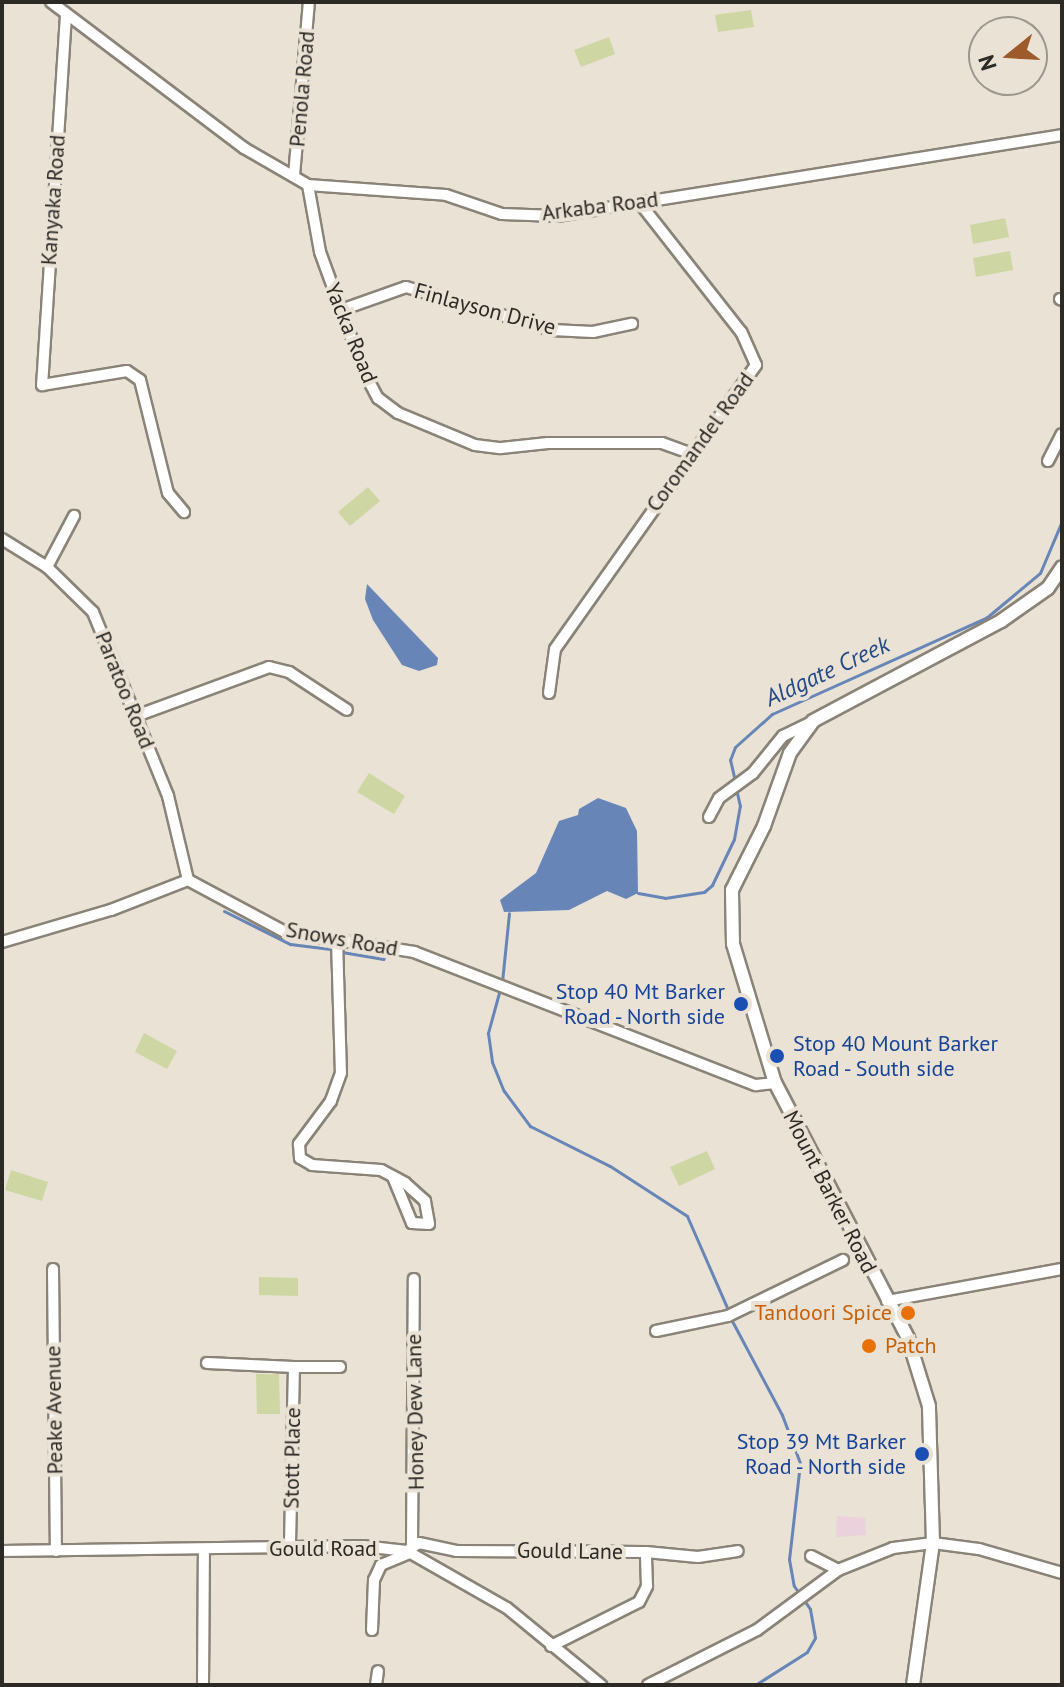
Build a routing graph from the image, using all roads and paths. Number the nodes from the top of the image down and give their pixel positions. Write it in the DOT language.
graph roads {
  1 [pos="51,2"];
  2 [pos="309,2"];
  3 [pos="66,15"];
  4 [pos="1062,135"];
  5 [pos="294,176"];
  6 [pos="308,185"];
  7 [pos="639,202"];
  8 [pos="341,310"];
  9 [pos="632,324"];
  10 [pos="1062,434"];
  11 [pos="689,453"];
  12 [pos="1048,461"];
  13 [pos="184,512"];
  14 [pos="74,516"];
  15 [pos="2,539"];
  16 [pos="47,567"];
  17 [pos="1062,567"];
  18 [pos="549,693"];
  19 [pos="347,710"];
  20 [pos="136,716"];
  21 [pos="813,721"];
  22 [pos="709,817"];
  23 [pos="188,880"];
  24 [pos="337,940"];
  25 [pos="2,942"];
  26 [pos="775,1083"];
  27 [pos="393,1177"];
  28 [pos="843,1260"];
  29 [pos="53,1269"];
  30 [pos="1062,1269"];
  31 [pos="414,1279"];
  32 [pos="887,1301"];
  33 [pos="656,1331"];
  34 [pos="207,1363"];
  35 [pos="294,1367"];
  36 [pos="340,1367"];
  37 [pos="933,1543"];
  38 [pos="290,1549"];
  39 [pos="410,1549"];
  40 [pos="204,1550"];
  41 [pos="2,1551"];
  42 [pos="56,1551"];
  43 [pos="738,1551"];
  44 [pos="646,1552"];
  45 [pos="811,1556"];
  46 [pos="838,1570"];
  47 [pos="1062,1573"];
  48 [pos="372,1630"];
  49 [pos="551,1646"];
  50 [pos="378,1671"];
  51 [pos="203,1685"];
  52 [pos="376,1685"];
  53 [pos="601,1685"];
  54 [pos="648,1685"];
  55 [pos="914,1685"];
  1 -- 3 [label="street, Arkaba Road"];
  2 -- 5 [label="street, Penola Road"];
  3 -- 5 [label="street, Arkaba Road"];
  3 -- 13 [label="street, Kanyaka Road"];
  4 -- 7 [label="street, Arkaba Road"];
  5 -- 6 [label="street, Arkaba Road"];
  6 -- 7 [label="street, Arkaba Road"];
  6 -- 8 [label="street, Yacka Road"];
  7 -- 11 [label="street, Coromandel Road"];
  8 -- 9 [label="street, Finlayson Drive"];
  8 -- 11 [label="street, Yacka Road"];
  10 -- 12 [label="street"];
  11 -- 18 [label="street, Coromandel Road"];
  14 -- 16 [label="street"];
  15 -- 16 [label="street, Paratoo Road"];
  16 -- 20 [label="street, Paratoo Road"];
  17 -- 21 [label="main road, Mount Barker Road"];
  19 -- 20 [label="street"];
  20 -- 23 [label="street, Paratoo Road"];
  21 -- 22 [label="street"];
  21 -- 26 [label="main road, Mount Barker Road"];
  23 -- 24 [label="street, Snows Road"];
  23 -- 25 [label="street"];
  24 -- 26 [label="street, Snows Road"];
  24 -- 27 [label="street"];
  26 -- 32 [label="main road, Mount Barker Road"];
  27 -- 27 [label="street"];
  28 -- 33 [label="street"];
  29 -- 42 [label="street, Peake Avenue"];
  30 -- 32 [label="street"];
  31 -- 39 [label="street, Honey Dew Lane"];
  32 -- 37 [label="main road, Mount Barker Road"];
  34 -- 35 [label="street"];
  35 -- 36 [label="street"];
  35 -- 38 [label="street, Stott Place"];
  37 -- 46 [label="street"];
  37 -- 47 [label="street"];
  37 -- 55 [label="main road, Mount Barker Road"];
  38 -- 39 [label="street, Gould Road"];
  38 -- 40 [label="street, Gould Road"];
  39 -- 44 [label="street, Gould Lane"];
  39 -- 48 [label="street"];
  39 -- 49 [label="street, Gould Road"];
  40 -- 42 [label="street, Gould Road"];
  40 -- 51 [label="street"];
  41 -- 42 [label="street, Gould Road"];
  43 -- 44 [label="street, Gould Lane"];
  44 -- 49 [label="street"];
  45 -- 46 [label="street"];
  46 -- 54 [label="street"];
  49 -- 53 [label="street, Gould Road"];
  50 -- 52 [label="street"];
}
